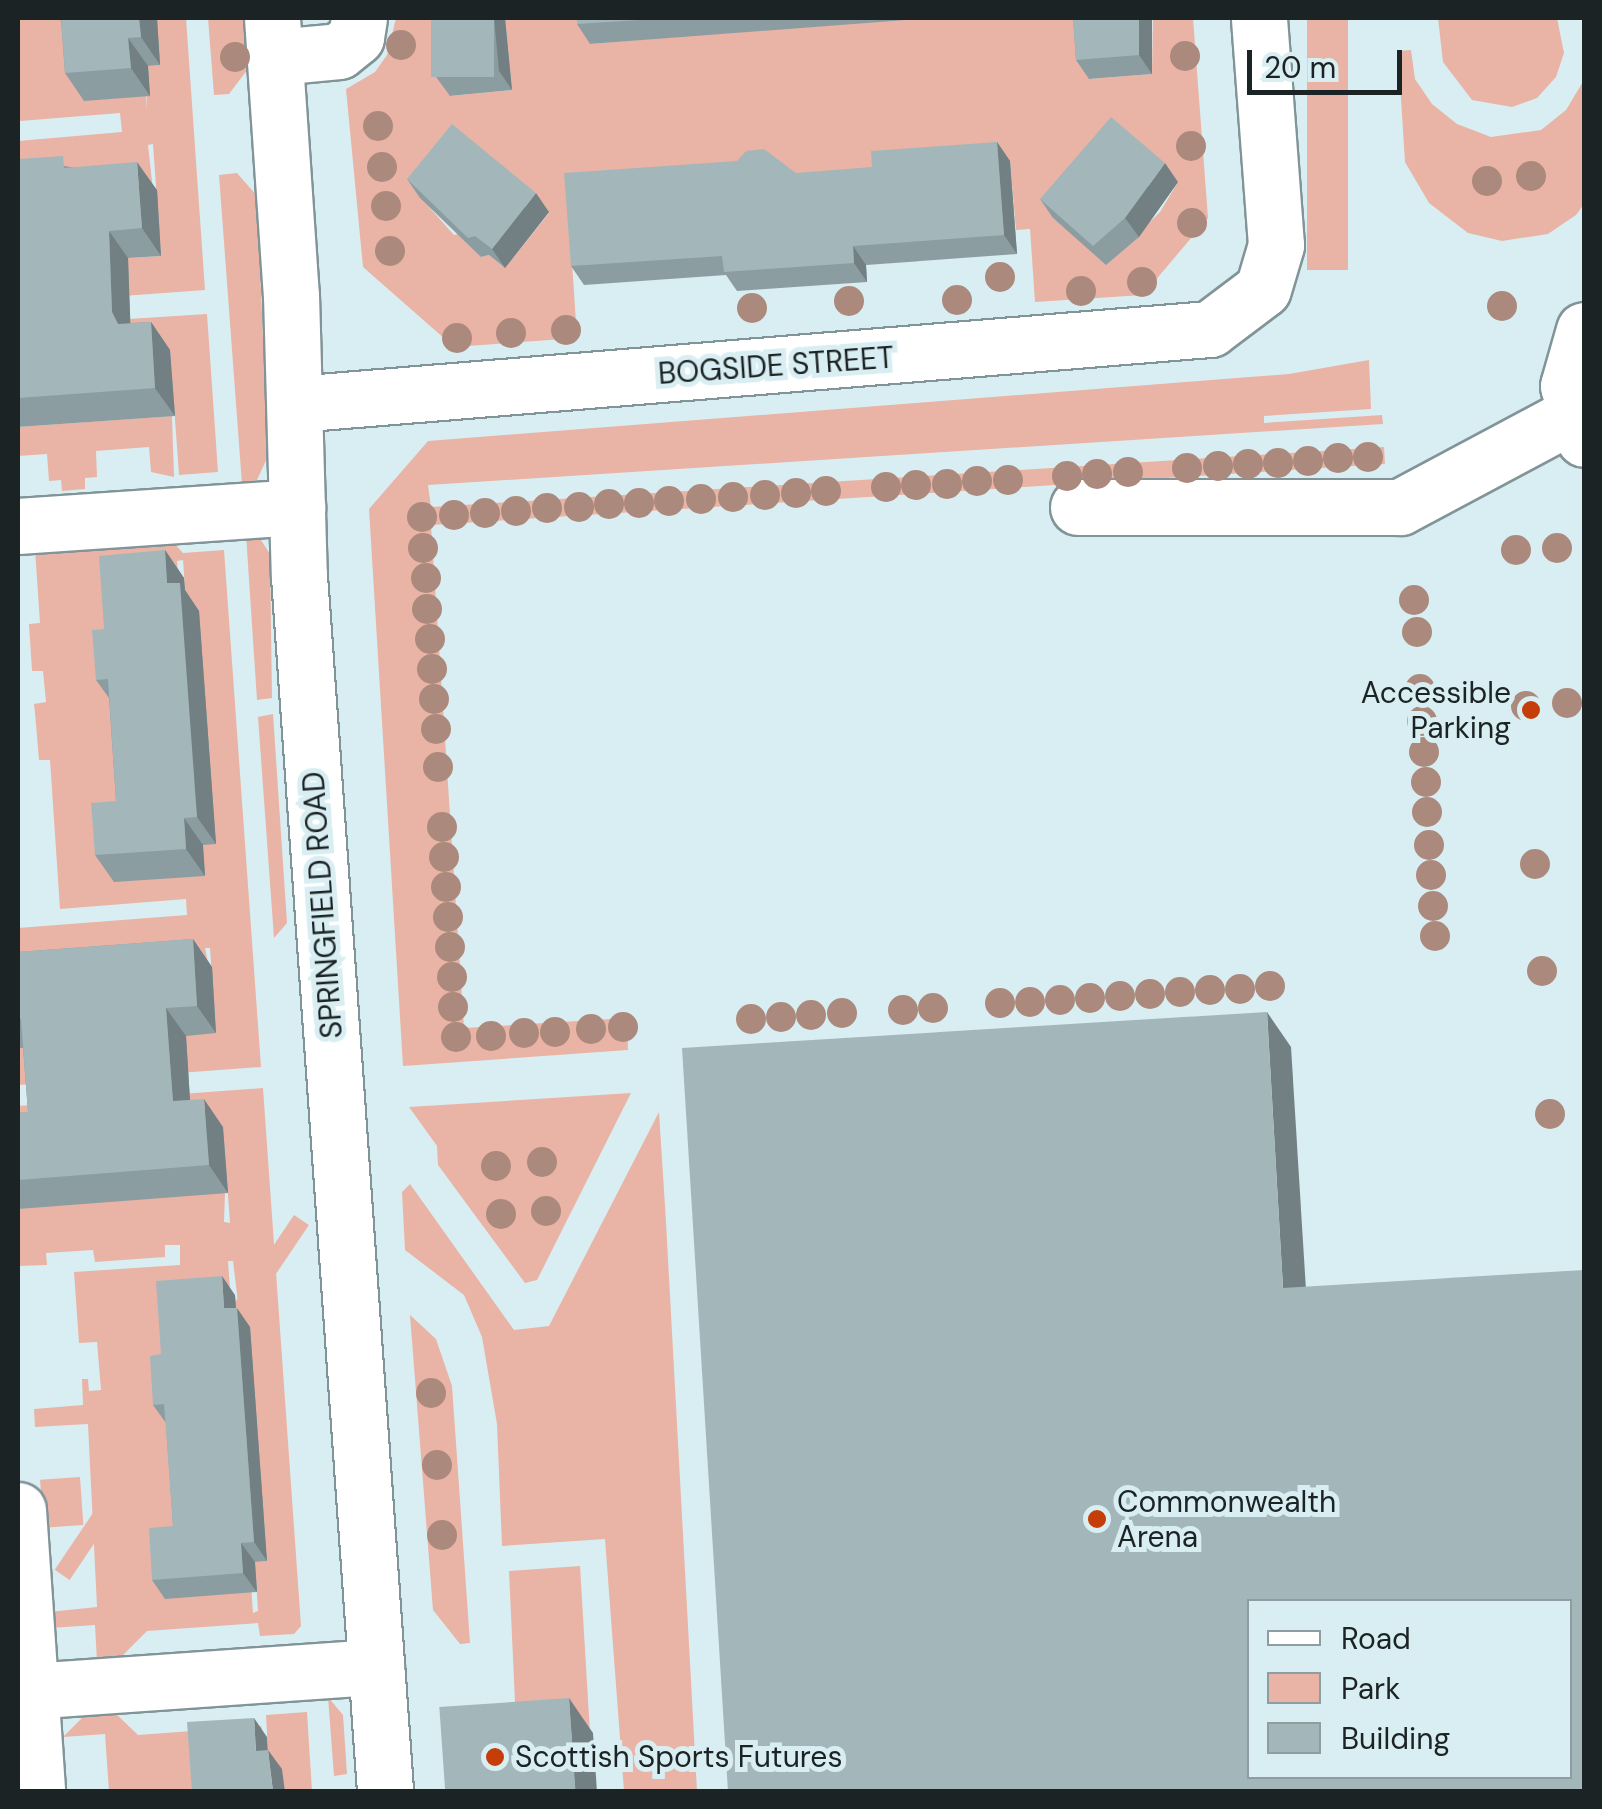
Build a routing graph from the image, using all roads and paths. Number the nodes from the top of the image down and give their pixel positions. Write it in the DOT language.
graph roads {
  1 [pos="359,18"];
  2 [pos="1259,18"];
  3 [pos="274,37"];
  4 [pos="1584,330"];
  5 [pos="295,404"];
  6 [pos="1578,427"];
  7 [pos="297,507"];
  8 [pos="1078,507"];
  9 [pos="18,526"];
  10 [pos="18,1510"];
  11 [pos="376,1667"];
  12 [pos="30,1691"];
  13 [pos="37,1792"];
  14 [pos="384,1792"];
  1 -- 3 [label="street"];
  2 -- 5 [label="street, BOGSIDE STREET"];
  3 -- 5 [label="street, SPRINGFIELD ROAD"];
  4 -- 6 [label="street"];
  5 -- 7 [label="street, SPRINGFIELD ROAD"];
  6 -- 8 [label="street"];
  7 -- 9 [label="street"];
  7 -- 11 [label="street, SPRINGFIELD ROAD"];
  10 -- 12 [label="street"];
  11 -- 12 [label="street"];
  11 -- 14 [label="street, SPRINGFIELD ROAD"];
  12 -- 13 [label="street"];
}
